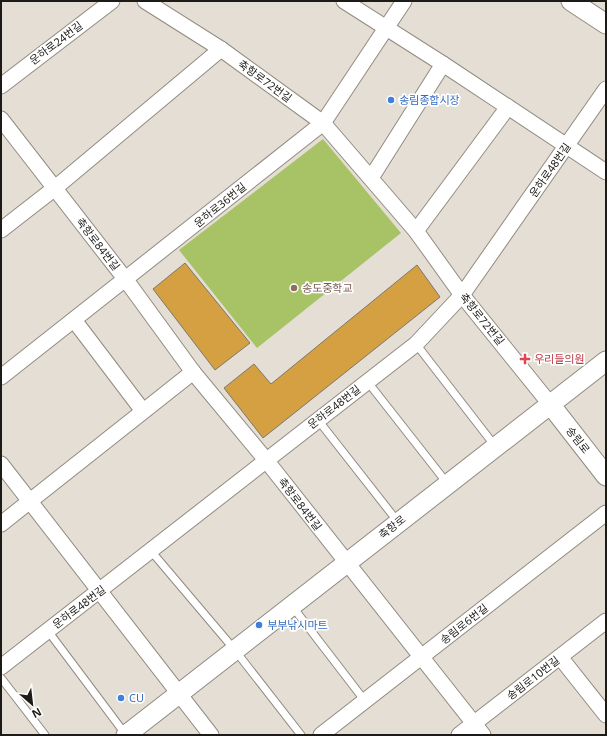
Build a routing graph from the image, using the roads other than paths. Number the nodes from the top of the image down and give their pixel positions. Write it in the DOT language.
graph roads {
  1 [pos="112,1"];
  2 [pos="145,1"];
  3 [pos="344,1"];
  4 [pos="404,1"];
  5 [pos="571,1"];
  6 [pos="606,24"];
  7 [pos="386,29"];
  8 [pos="222,49"];
  9 [pos="443,64"];
  10 [pos="1,86"];
  11 [pos="606,89"];
  12 [pos="508,107"];
  13 [pos="1,119"];
  14 [pos="323,123"];
  15 [pos="566,146"];
  16 [pos="606,172"];
  17 [pos="371,178"];
  18 [pos="55,188"];
  19 [pos="1,230"];
  20 [pos="416,231"];
  21 [pos="126,280"];
  22 [pos="462,295"];
  23 [pos="74,320"];
  24 [pos="416,344"];
  25 [pos="606,361"];
  26 [pos="193,372"];
  27 [pos="1,377"];
  28 [pos="367,381"];
  29 [pos="550,404"];
  30 [pos="143,411"];
  31 [pos="318,420"];
  32 [pos="495,446"];
  33 [pos="266,460"];
  34 [pos="1,464"];
  35 [pos="606,476"];
  36 [pos="448,484"];
  37 [pos="30,502"];
  38 [pos="606,513"];
  39 [pos="399,522"];
  40 [pos="1,524"];
  41 [pos="151,551"];
  42 [pos="346,563"];
  43 [pos="100,592"];
  44 [pos="291,605"];
  45 [pos="606,621"];
  46 [pos="48,631"];
  47 [pos="234,649"];
  48 [pos="421,657"];
  49 [pos="560,657"];
  50 [pos="1,667"];
  51 [pos="1,678"];
  52 [pos="179,693"];
  53 [pos="365,701"];
  54 [pos="606,715"];
  55 [pos="478,729"];
  56 [pos="46,735"];
  57 [pos="126,735"];
  58 [pos="211,735"];
  59 [pos="301,735"];
  60 [pos="321,735"];
  61 [pos="459,735"];
  1 -- 10 [label="street, 운하로24번길"];
  2 -- 8 [label="street, 축항로72번길"];
  3 -- 7 [label="street"];
  4 -- 7 [label="street, 운하로36번길"];
  5 -- 6 [label="street"];
  7 -- 9 [label="street"];
  7 -- 14 [label="street, 운하로36번길"];
  8 -- 14 [label="street, 축항로72번길"];
  8 -- 18 [label="street"];
  9 -- 12 [label="street"];
  9 -- 17 [label="street"];
  11 -- 15 [label="street, 운하로48번길"];
  12 -- 15 [label="street"];
  12 -- 20 [label="street"];
  13 -- 18 [label="street, 축항로84번길"];
  14 -- 17 [label="street, 축항로72번길"];
  14 -- 21 [label="street, 운하로36번길"];
  15 -- 16 [label="street"];
  15 -- 22 [label="street, 운하로48번길"];
  17 -- 20 [label="street, 축항로72번길"];
  18 -- 19 [label="street"];
  18 -- 21 [label="street, 축항로84번길"];
  20 -- 22 [label="street, 축항로72번길"];
  21 -- 23 [label="street, 운하로36번길"];
  21 -- 26 [label="street, 축항로84번길"];
  22 -- 24 [label="street, 운하로48번길"];
  22 -- 29 [label="street, 축항로72번길"];
  23 -- 27 [label="street, 운하로36번길"];
  23 -- 30 [label="street"];
  24 -- 28 [label="street, 운하로48번길"];
  24 -- 32 [label="lane"];
  25 -- 29 [label="street, 축항로"];
  26 -- 30 [label="street"];
  26 -- 33 [label="street, 축항로84번길"];
  28 -- 31 [label="street, 운하로48번길"];
  28 -- 36 [label="lane"];
  29 -- 32 [label="street, 축항로"];
  29 -- 35 [label="street, 송림로"];
  30 -- 37 [label="street"];
  31 -- 33 [label="street, 운하로48번길"];
  31 -- 39 [label="lane"];
  32 -- 36 [label="street, 축항로"];
  33 -- 41 [label="street, 운하로48번길"];
  33 -- 42 [label="street, 축항로84번길"];
  34 -- 37 [label="street"];
  36 -- 39 [label="street, 축항로"];
  37 -- 40 [label="street"];
  37 -- 43 [label="street"];
  38 -- 48 [label="street, 송림로6번길"];
  39 -- 42 [label="street, 축항로"];
  41 -- 43 [label="street, 운하로48번길"];
  41 -- 47 [label="lane"];
  42 -- 44 [label="street, 축항로"];
  42 -- 48 [label="street, 축항로84번길"];
  43 -- 46 [label="street, 운하로48번길"];
  43 -- 52 [label="street"];
  44 -- 47 [label="street, 축항로"];
  44 -- 53 [label="lane"];
  45 -- 49 [label="street, 송림로10번길"];
  46 -- 50 [label="street, 운하로48번길"];
  46 -- 57 [label="lane"];
  47 -- 52 [label="street, 축항로"];
  47 -- 59 [label="lane"];
  48 -- 53 [label="street, 송림로6번길"];
  48 -- 55 [label="street, 축항로84번길"];
  49 -- 54 [label="street"];
  49 -- 55 [label="street, 송림로10번길"];
  51 -- 56 [label="lane"];
  52 -- 57 [label="street, 축항로"];
  52 -- 58 [label="street"];
  53 -- 60 [label="street, 송림로6번길"];
  55 -- 61 [label="street, 송림로10번길"];
}
